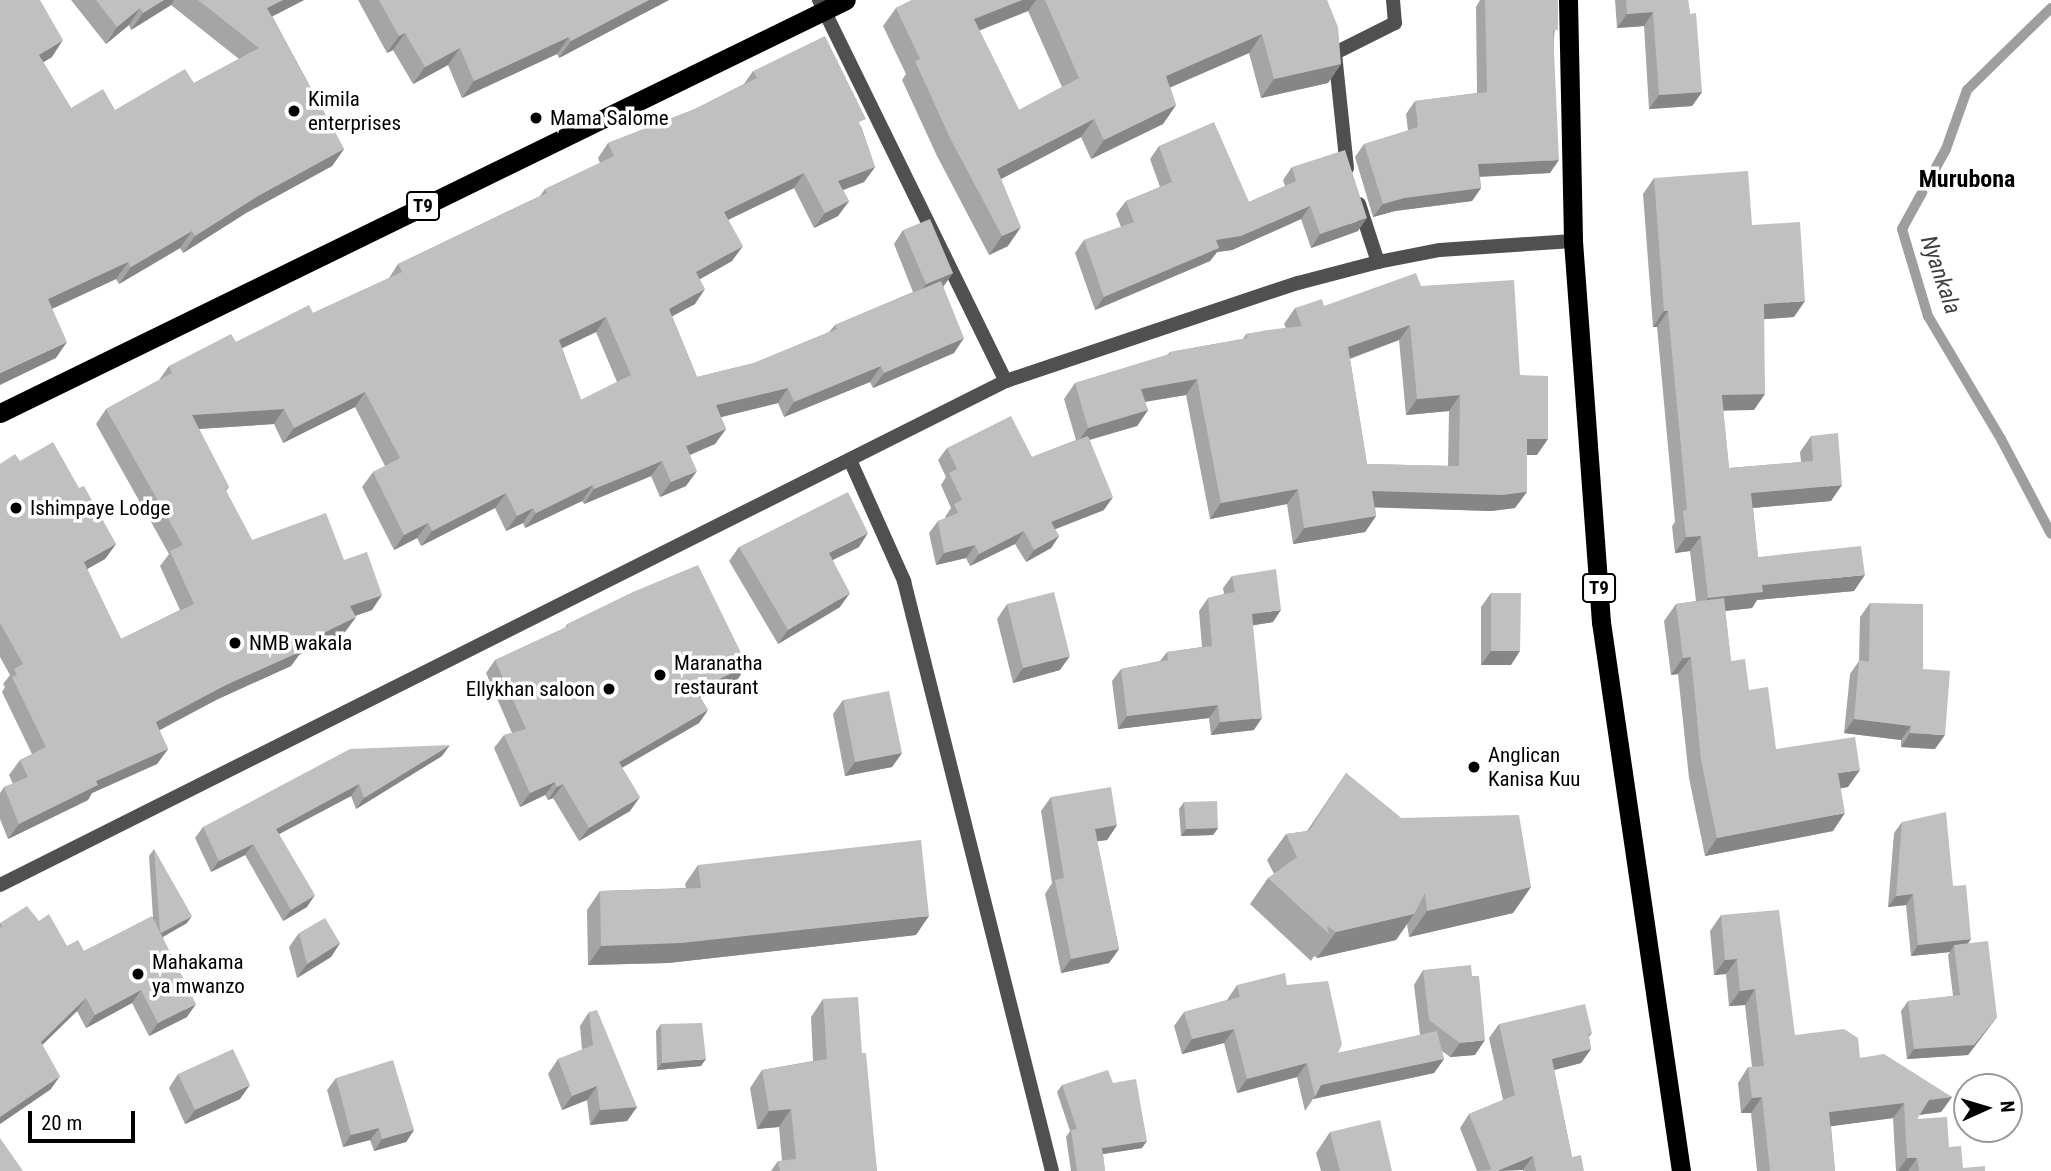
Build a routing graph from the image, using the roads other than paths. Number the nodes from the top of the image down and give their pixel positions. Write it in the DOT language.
graph roads {
  1 [pos="846,0"];
  2 [pos="1393,0"];
  3 [pos="1567,0"];
  4 [pos="822,5"];
  5 [pos="1573,241"];
  6 [pos="1378,262"];
  7 [pos="1006,382"];
  8 [pos="0,413"];
  9 [pos="850,460"];
  10 [pos="0,885"];
  11 [pos="1052,1171"];
  12 [pos="1681,1171"];
  1 -- 4 [label="highway, T9"];
  2 -- 6 [label="street"];
  3 -- 5 [label="highway, T9"];
  4 -- 7 [label="street"];
  4 -- 8 [label="highway, T9"];
  5 -- 6 [label="street"];
  5 -- 12 [label="highway, T9"];
  6 -- 7 [label="street"];
  7 -- 9 [label="street"];
  9 -- 10 [label="street"];
  9 -- 11 [label="street"];
}
